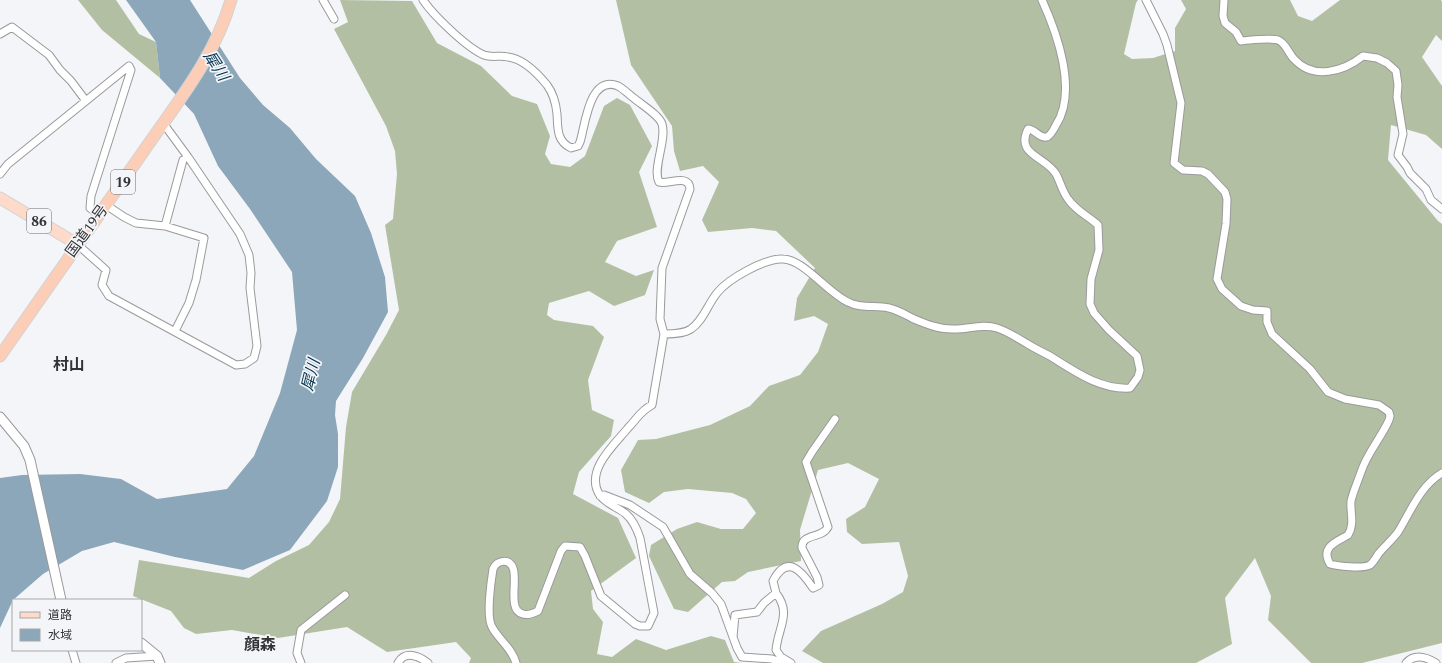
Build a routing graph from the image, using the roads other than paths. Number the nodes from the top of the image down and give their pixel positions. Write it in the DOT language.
graph roads {
  1 [pos="322,0"];
  2 [pos="423,0"];
  3 [pos="1042,0"];
  4 [pos="1146,0"];
  5 [pos="1224,0"];
  6 [pos="230,4"];
  7 [pos="334,19"];
  8 [pos="0,34"];
  9 [pos="86,101"];
  10 [pos="164,120"];
  11 [pos="183,160"];
  12 [pos="0,174"];
  13 [pos="0,198"];
  14 [pos="106,206"];
  15 [pos="1442,209"];
  16 [pos="99,215"];
  17 [pos="165,226"];
  18 [pos="77,244"];
  19 [pos="175,331"];
  20 [pos="664,334"];
  21 [pos="0,356"];
  22 [pos="0,416"];
  23 [pos="835,419"];
  24 [pos="1442,473"];
  25 [pos="600,496"];
  26 [pos="776,593"];
  27 [pos="345,594"];
  28 [pos="60,599"];
  29 [pos="733,637"];
  30 [pos="142,644"];
  31 [pos="72,651"];
  32 [pos="159,660"];
  33 [pos="76,663"];
  34 [pos="116,663"];
  35 [pos="301,663"];
  36 [pos="398,663"];
  37 [pos="428,663"];
  38 [pos="516,663"];
  39 [pos="782,663"];
  40 [pos="791,663"];
  41 [pos="1406,663"];
  42 [pos="1436,663"];
  1 -- 7 [label="street"];
  2 -- 20 [label="street"];
  3 -- 20 [label="street"];
  4 -- 24 [label="street"];
  5 -- 15 [label="street"];
  6 -- 10 [label="highway, 国道19号 / 19"];
  8 -- 9 [label="street"];
  9 -- 12 [label="street"];
  9 -- 16 [label="street"];
  10 -- 14 [label="highway, 国道19号 / 19"];
  10 -- 19 [label="street"];
  11 -- 17 [label="street"];
  13 -- 18 [label="main road, 86"];
  14 -- 16 [label="highway, 国道19号 / 19"];
  14 -- 17 [label="street"];
  16 -- 18 [label="highway, 国道19号 / 19"];
  17 -- 19 [label="street"];
  18 -- 19 [label="street"];
  18 -- 21 [label="highway, 国道19号 / 19"];
  20 -- 25 [label="street"];
  22 -- 28 [label="street"];
  23 -- 26 [label="street"];
  25 -- 29 [label="street"];
  25 -- 38 [label="street"];
  26 -- 29 [label="street"];
  26 -- 40 [label="street"];
  27 -- 35 [label="street"];
  29 -- 39 [label="street"];
  30 -- 32 [label="street"];
  31 -- 33 [label="street"];
  32 -- 34 [label="street"];
  36 -- 37 [label="street"];
  41 -- 42 [label="street"];
}
